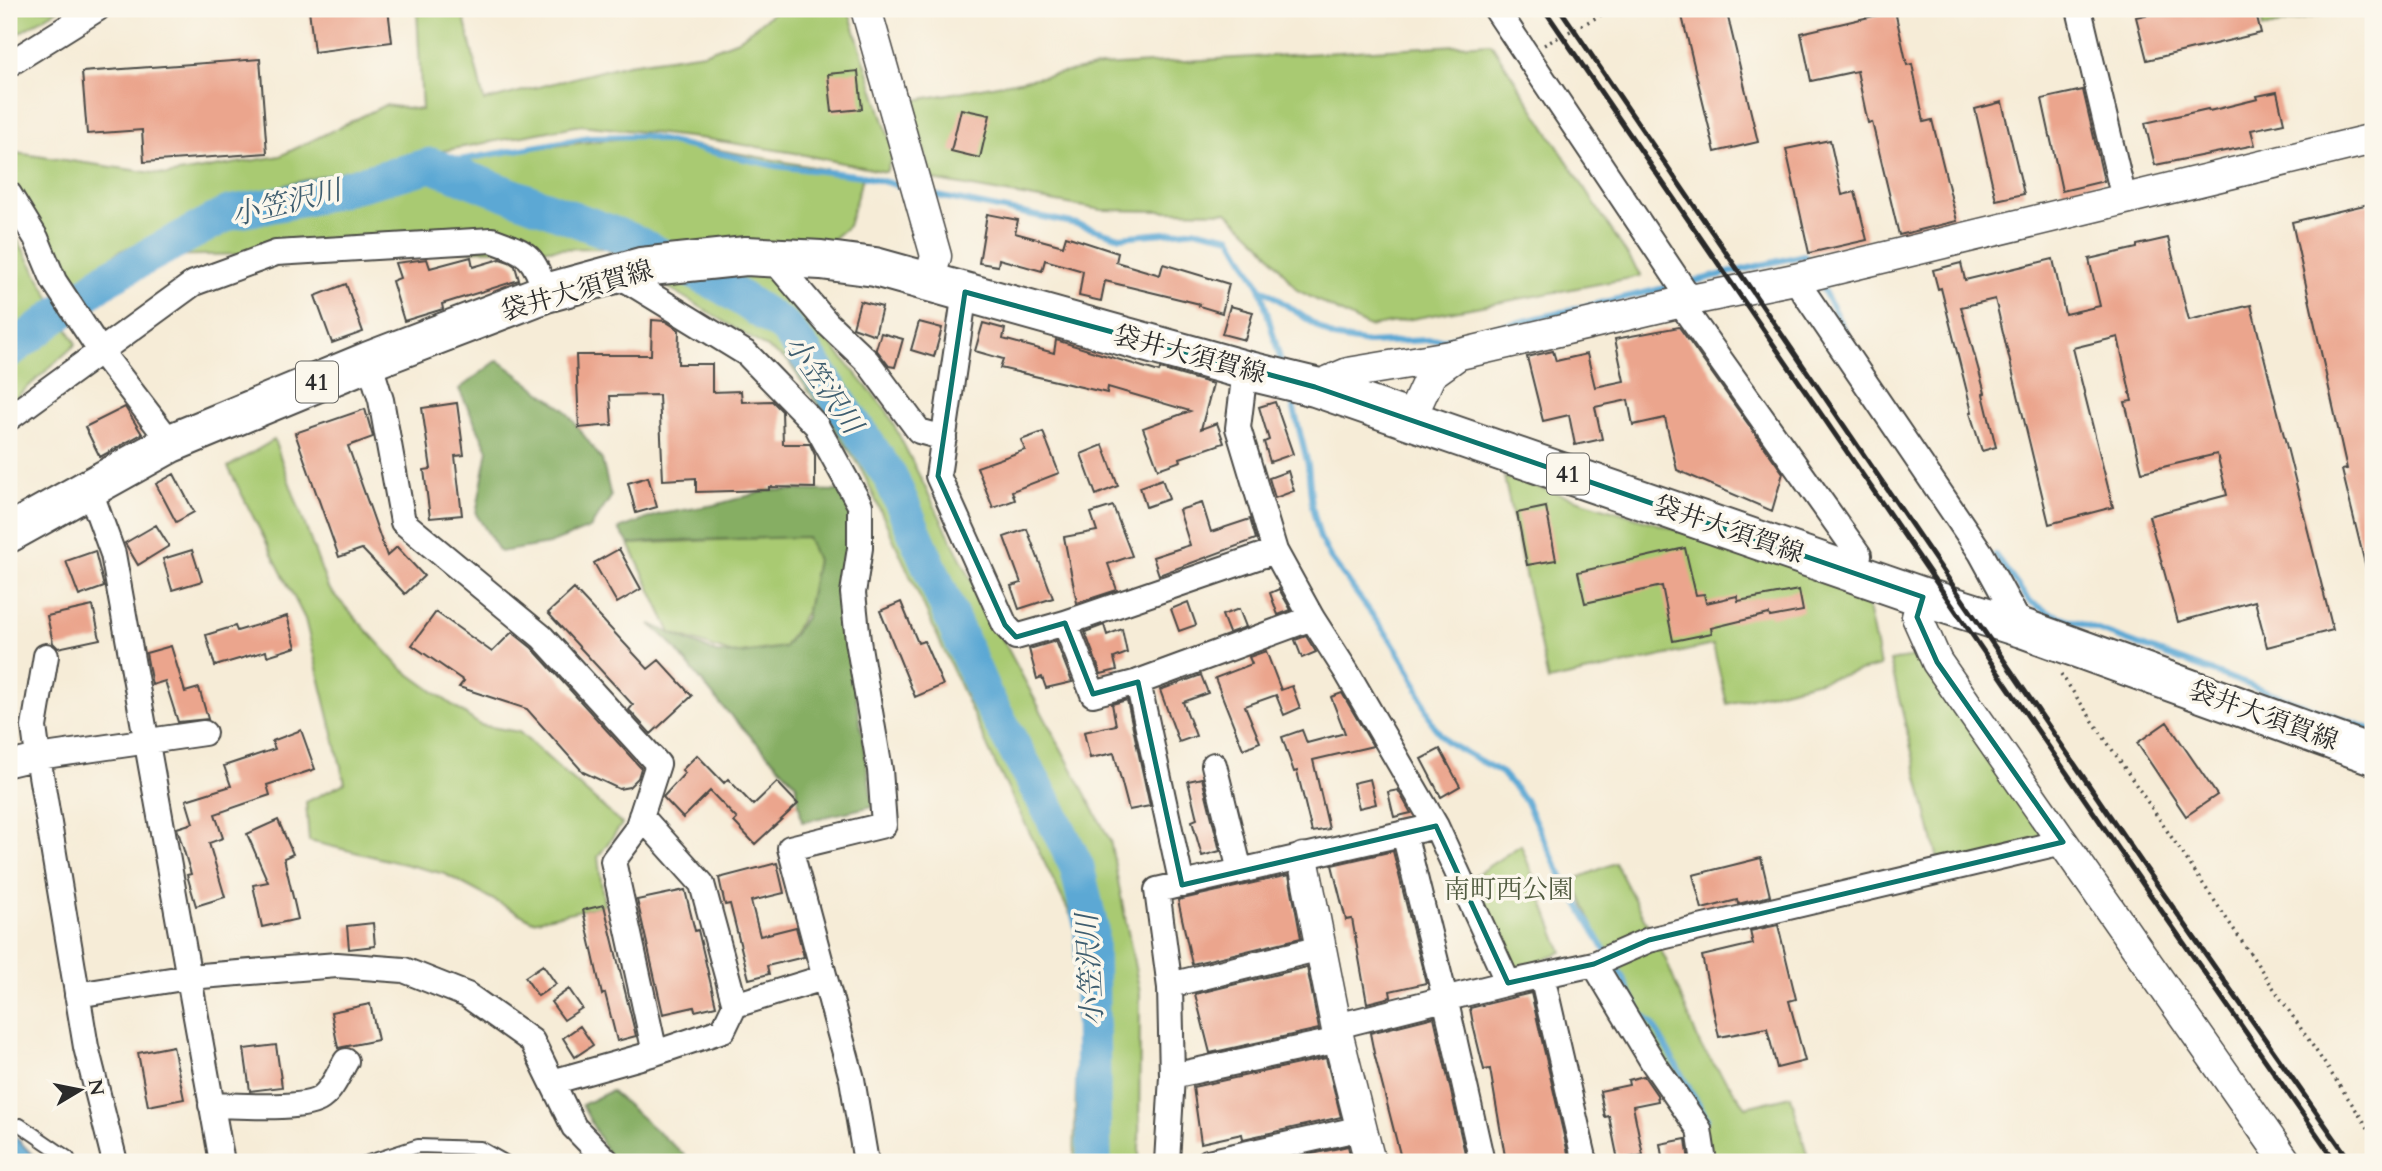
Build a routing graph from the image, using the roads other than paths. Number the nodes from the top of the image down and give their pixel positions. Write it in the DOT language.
graph roads {
  1 [pos="97,9"];
  2 [pos="866,9"];
  3 [pos="1496,9"];
  4 [pos="2079,9"];
  5 [pos="9,64"];
  6 [pos="2373,139"];
  7 [pos="9,194"];
  8 [pos="2124,199"];
  9 [pos="759,257"];
  10 [pos="628,270"];
  11 [pos="1795,279"];
  12 [pos="947,287"];
  13 [pos="546,293"];
  14 [pos="1685,302"];
  15 [pos="101,352"];
  16 [pos="1456,355"];
  17 [pos="369,361"];
  18 [pos="1245,370"];
  19 [pos="1315,387"];
  20 [pos="9,418"];
  21 [pos="1410,420"];
  22 [pos="944,438"];
  23 [pos="171,443"];
  24 [pos="89,488"];
  25 [pos="9,533"];
  26 [pos="1275,551"];
  27 [pos="1854,572"];
  28 [pos="1923,597"];
  29 [pos="1312,618"];
  30 [pos="1065,623"];
  31 [pos="2022,628"];
  32 [pos="46,656"];
  33 [pos="1138,681"];
  34 [pos="204,733"];
  35 [pos="147,740"];
  36 [pos="2373,755"];
  37 [pos="38,757"];
  38 [pos="9,764"];
  39 [pos="1214,765"];
  40 [pos="641,816"];
  41 [pos="1436,825"];
  42 [pos="1404,833"];
  43 [pos="2063,842"];
  44 [pos="1303,858"];
  45 [pos="1240,871"];
  46 [pos="1182,885"];
  47 [pos="1321,948"];
  48 [pos="1594,964"];
  49 [pos="1542,976"];
  50 [pos="189,977"];
  51 [pos="823,978"];
  52 [pos="1508,983"];
  53 [pos="1170,985"];
  54 [pos="78,995"];
  55 [pos="1445,998"];
  56 [pos="734,1005"];
  57 [pos="1338,1032"];
  58 [pos="655,1053"];
  59 [pos="346,1061"];
  60 [pos="1172,1076"];
  61 [pos="552,1082"];
  62 [pos="211,1105"];
  63 [pos="20,1125"];
  64 [pos="1362,1128"];
  65 [pos="71,1162"];
  66 [pos="115,1162"];
  67 [pos="222,1162"];
  68 [pos="368,1162"];
  69 [pos="505,1162"];
  70 [pos="608,1162"];
  71 [pos="866,1162"];
  72 [pos="1167,1162"];
  73 [pos="1208,1162"];
  74 [pos="1370,1162"];
  75 [pos="1482,1162"];
  76 [pos="1585,1162"];
  77 [pos="1704,1162"];
  78 [pos="2286,1162"];
  1 -- 5 [label="street"];
  2 -- 12 [label="street"];
  3 -- 14 [label="street"];
  4 -- 8 [label="street"];
  6 -- 8 [label="street"];
  7 -- 15 [label="street"];
  8 -- 11 [label="street"];
  9 -- 10 [label="main road, 袋井大須賀線 / 41"];
  9 -- 12 [label="main road, 袋井大須賀線 / 41"];
  9 -- 22 [label="street"];
  10 -- 13 [label="main road, 袋井大須賀線 / 41"];
  10 -- 51 [label="street"];
  11 -- 14 [label="street"];
  11 -- 31 [label="street"];
  12 -- 18 [label="main road, 袋井大須賀線 / 41"];
  12 -- 22 [label="street"];
  13 -- 15 [label="street"];
  13 -- 17 [label="main road, 袋井大須賀線 / 41"];
  14 -- 16 [label="street"];
  14 -- 27 [label="street"];
  15 -- 20 [label="street"];
  15 -- 23 [label="street"];
  16 -- 19 [label="street"];
  16 -- 21 [label="street"];
  17 -- 23 [label="main road, 袋井大須賀線 / 41"];
  17 -- 40 [label="street"];
  18 -- 19 [label="main road, 袋井大須賀線 / 41"];
  18 -- 26 [label="street"];
  19 -- 21 [label="main road, 袋井大須賀線 / 41"];
  21 -- 27 [label="main road, 袋井大須賀線 / 41"];
  22 -- 30 [label="street"];
  23 -- 24 [label="main road, 袋井大須賀線 / 41"];
  24 -- 25 [label="main road, 袋井大須賀線 / 41"];
  24 -- 35 [label="street"];
  26 -- 29 [label="street"];
  26 -- 30 [label="street"];
  27 -- 28 [label="main road, 袋井大須賀線 / 41"];
  28 -- 31 [label="main road, 袋井大須賀線 / 41"];
  28 -- 43 [label="street"];
  29 -- 33 [label="street"];
  29 -- 41 [label="street"];
  30 -- 33 [label="street"];
  31 -- 36 [label="main road, 袋井大須賀線 / 41"];
  32 -- 37 [label="street"];
  33 -- 46 [label="street"];
  34 -- 35 [label="street"];
  35 -- 37 [label="street"];
  35 -- 50 [label="street"];
  37 -- 38 [label="street"];
  37 -- 54 [label="street"];
  39 -- 45 [label="street"];
  40 -- 56 [label="street"];
  40 -- 58 [label="street"];
  41 -- 42 [label="street"];
  41 -- 52 [label="street"];
  42 -- 44 [label="street"];
  42 -- 55 [label="street"];
  43 -- 48 [label="street"];
  43 -- 78 [label="street"];
  44 -- 45 [label="street"];
  44 -- 47 [label="street"];
  45 -- 46 [label="street"];
  46 -- 53 [label="street"];
  47 -- 53 [label="street"];
  47 -- 57 [label="street"];
  48 -- 49 [label="street"];
  48 -- 77 [label="street"];
  49 -- 52 [label="street"];
  49 -- 76 [label="street"];
  50 -- 54 [label="street"];
  50 -- 61 [label="street"];
  50 -- 62 [label="street"];
  51 -- 56 [label="street"];
  51 -- 71 [label="street"];
  52 -- 55 [label="street"];
  53 -- 60 [label="street"];
  54 -- 66 [label="street"];
  55 -- 57 [label="street"];
  55 -- 75 [label="street"];
  56 -- 58 [label="street"];
  57 -- 60 [label="street"];
  57 -- 64 [label="street"];
  58 -- 61 [label="street"];
  59 -- 62 [label="street"];
  60 -- 72 [label="street"];
  61 -- 70 [label="street"];
  62 -- 67 [label="street"];
  63 -- 65 [label="lane"];
  64 -- 73 [label="street"];
  64 -- 74 [label="street"];
  68 -- 69 [label="lane"];
}
